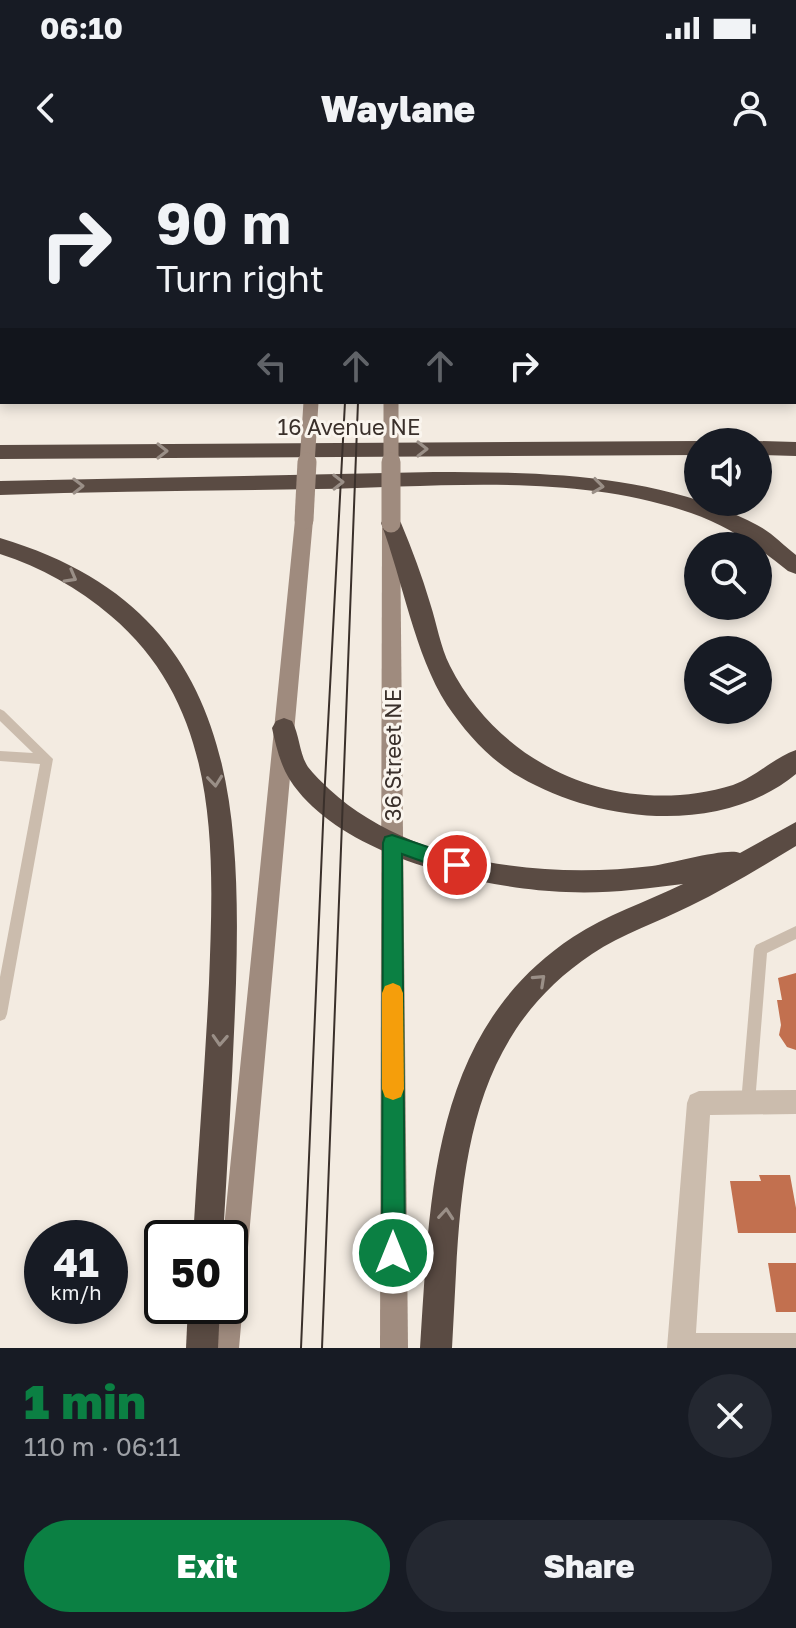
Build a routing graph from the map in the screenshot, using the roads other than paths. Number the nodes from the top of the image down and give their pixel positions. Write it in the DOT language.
graph roads {
  1 [pos="311,404"];
  2 [pos="391,404"];
  3 [pos="684,448"];
  4 [pos="772,448"];
  5 [pos="796,449"];
  6 [pos="0,452"];
  7 [pos="0,488"];
  8 [pos="391,523"];
  9 [pos="0,546"];
  10 [pos="796,566"];
  11 [pos="0,714"];
  12 [pos="284,728"];
  13 [pos="0,756"];
  14 [pos="47,759"];
  15 [pos="796,760"];
  16 [pos="789,837"];
  17 [pos="392,843"];
  18 [pos="796,932"];
  19 [pos="0,1014"];
  20 [pos="796,1102"];
  21 [pos="748,1103"];
  22 [pos="209,1220"];
  23 [pos="237,1220"];
  24 [pos="203,1324"];
  25 [pos="227,1324"];
  26 [pos="796,1341"];
  27 [pos="681,1344"];
  28 [pos="202,1348"];
  29 [pos="225,1348"];
  30 [pos="394,1348"];
  31 [pos="436,1348"];
  1 -- 12 [label="main road, bridge"];
  2 -- 8 [label="main road, 36 Street NE, bridge"];
  6 -- 3 [label="highway, 16 Avenue NE, one-way"];
  4 -- 5 [label="highway"];
  7 -- 10 [label="highway, one-way"];
  8 -- 15 [label="highway"];
  8 -- 17 [label="main road, 36 Street NE"];
  9 -- 22 [label="highway, one-way"];
  11 -- 14 [label="lane"];
  12 -- 17 [label="highway"];
  12 -- 23 [label="main road"];
  13 -- 14 [label="lane"];
  14 -- 19 [label="lane"];
  16 -- 17 [label="highway"];
  31 -- 16 [label="highway, one-way"];
  17 -- 30 [label="main road, 36 Street NE"];
  18 -- 21 [label="lane"];
  20 -- 21 [label="street"];
  21 -- 27 [label="street"];
  24 -- 28 [label="highway"];
  25 -- 29 [label="main road"];
  26 -- 27 [label="lane"];
}
